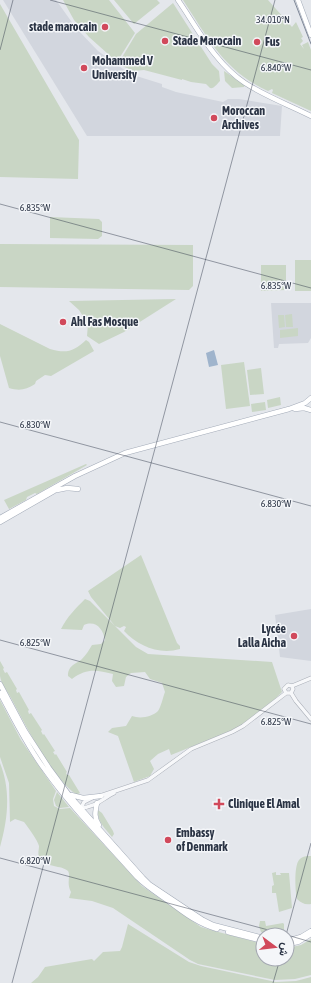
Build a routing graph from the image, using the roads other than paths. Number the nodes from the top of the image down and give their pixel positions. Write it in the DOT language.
graph roads {
  1 [pos="178,0"];
  2 [pos="298,0"];
  3 [pos="311,35"];
  4 [pos="311,116"];
  5 [pos="311,398"];
  6 [pos="311,402"];
  7 [pos="289,409"];
  8 [pos="310,410"];
  9 [pos="79,475"];
  10 [pos="78,489"];
  11 [pos="57,490"];
  12 [pos="7,516"];
  13 [pos="0,518"];
  14 [pos="0,522"];
  15 [pos="311,678"];
  16 [pos="0,684"];
  17 [pos="292,686"];
  18 [pos="0,693"];
  19 [pos="286,693"];
  20 [pos="291,693"];
  21 [pos="311,719"];
  22 [pos="120,790"];
  23 [pos="69,794"];
  24 [pos="101,796"];
  25 [pos="97,803"];
  26 [pos="79,809"];
  27 [pos="111,842"];
  28 [pos="311,930"];
  29 [pos="311,934"];
  30 [pos="255,936"];
  31 [pos="255,939"];
  32 [pos="295,939"];
  33 [pos="295,943"];
  1 -- 4 [label="main road"];
  2 -- 3 [label="main road"];
  5 -- 7 [label="main road"];
  6 -- 8 [label="main road"];
  7 -- 8 [label="main road"];
  7 -- 9 [label="main road"];
  9 -- 11 [label="main road"];
  9 -- 12 [label="main road"];
  10 -- 11 [label="main road"];
  11 -- 12 [label="main road"];
  12 -- 13 [label="main road"];
  12 -- 14 [label="main road"];
  15 -- 17 [label="street"];
  16 -- 23 [label="main road"];
  17 -- 19 [label="street"];
  17 -- 20 [label="street"];
  18 -- 26 [label="main road"];
  19 -- 20 [label="street"];
  19 -- 22 [label="street"];
  20 -- 21 [label="street"];
  22 -- 24 [label="street"];
  22 -- 25 [label="street"];
  23 -- 24 [label="main road"];
  23 -- 26 [label="main road"];
  24 -- 26 [label="street"];
  25 -- 26 [label="street"];
  25 -- 27 [label="main road"];
  26 -- 27 [label="main road"];
  26 -- 31 [label="main road"];
  27 -- 30 [label="main road"];
  28 -- 32 [label="main road"];
  29 -- 33 [label="main road"];
}
